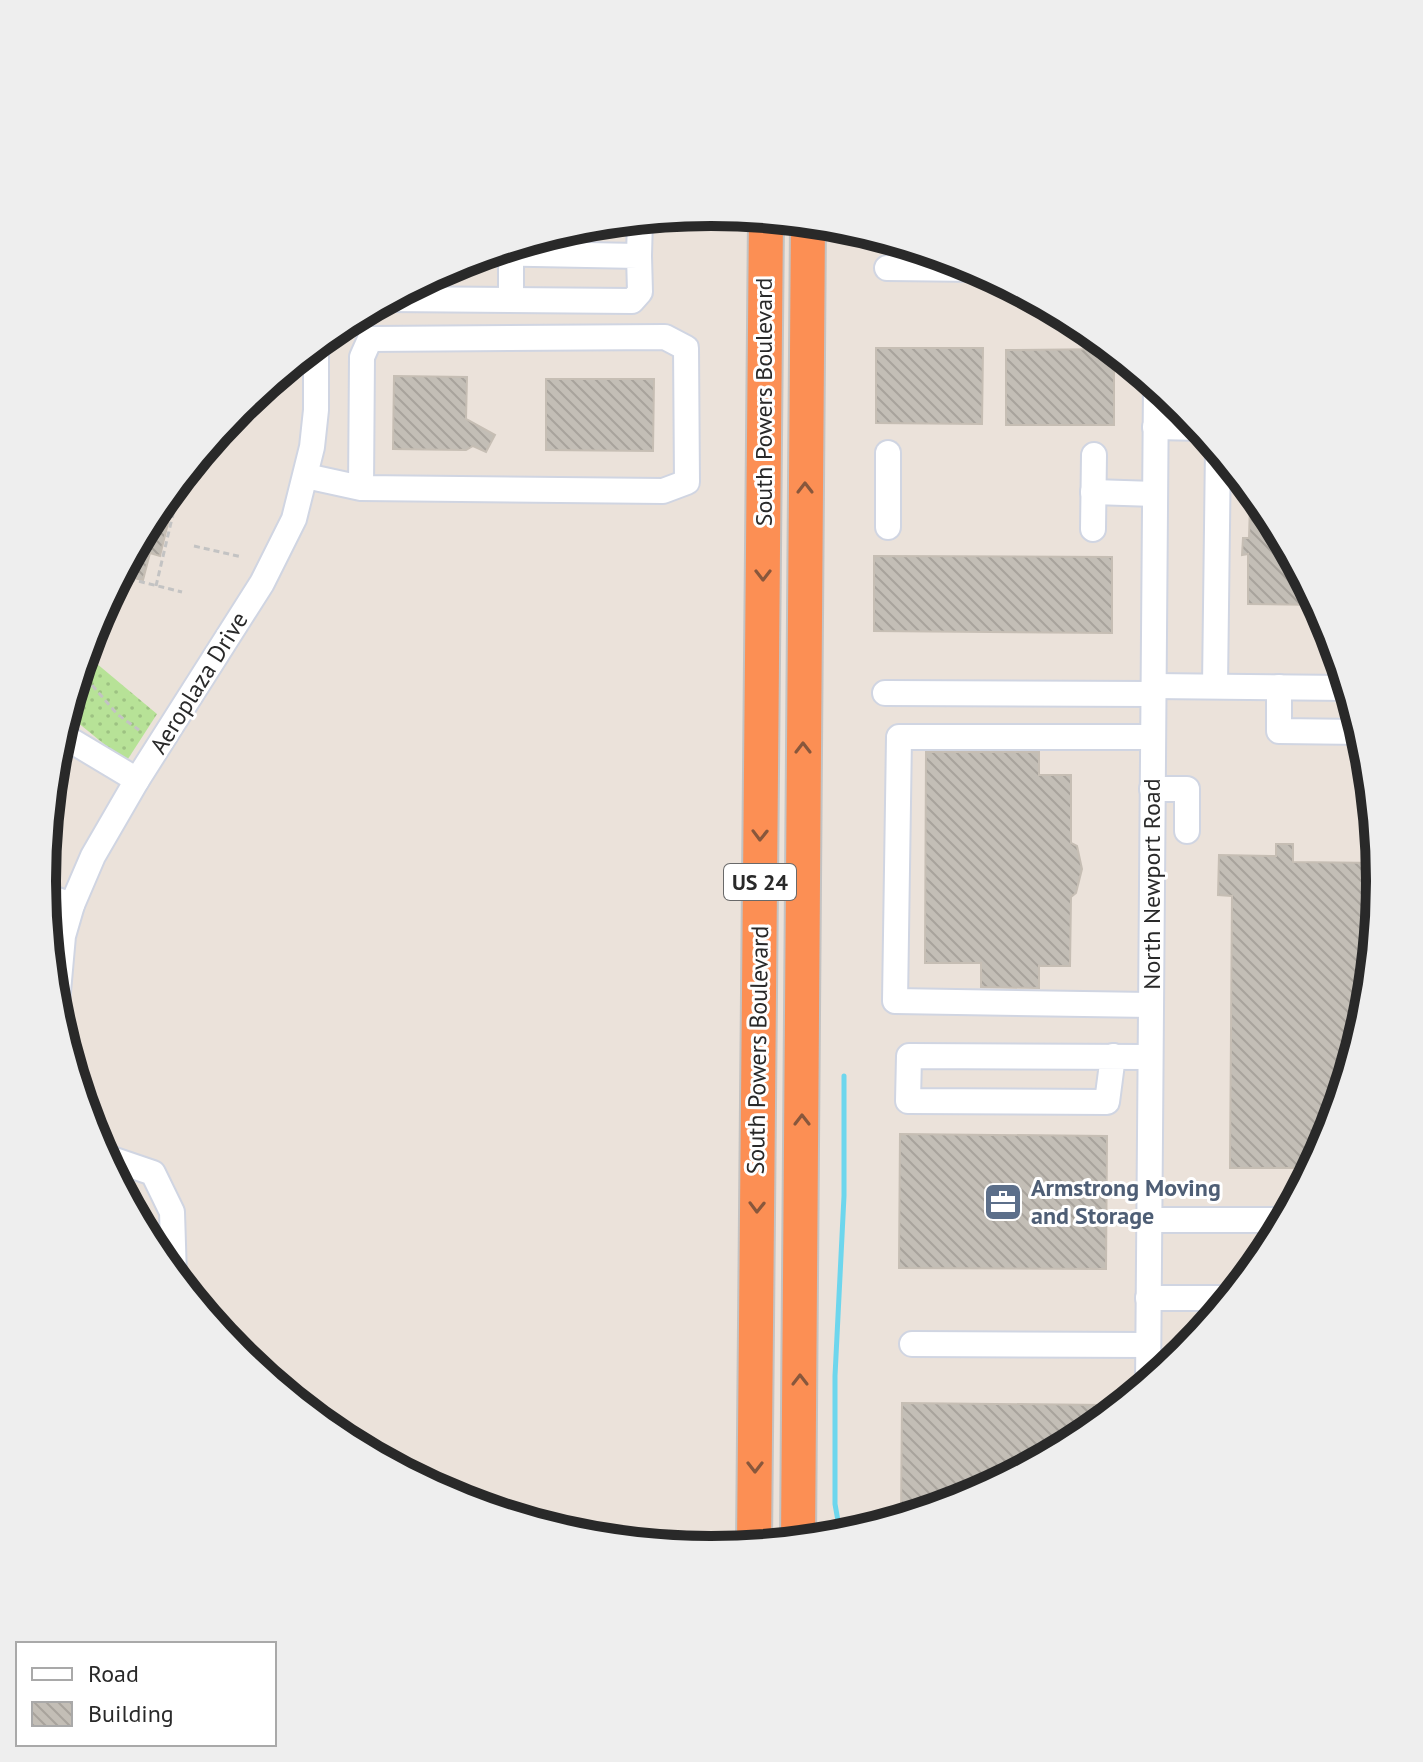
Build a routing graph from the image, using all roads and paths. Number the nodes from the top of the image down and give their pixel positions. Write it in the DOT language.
graph roads {
  1 [pos="766,228"];
  2 [pos="640,230"];
  3 [pos="808,233"];
  4 [pos="529,252"];
  5 [pos="639,256"];
  6 [pos="504,259"];
  7 [pos="887,268"];
  8 [pos="945,269"];
  9 [pos="410,299"];
  10 [pos="511,300"];
  11 [pos="316,358"];
  12 [pos="1156,399"];
  13 [pos="1155,427"];
  14 [pos="1185,428"];
  15 [pos="888,453"];
  16 [pos="1094,455"];
  17 [pos="1218,465"];
  18 [pos="306,476"];
  19 [pos="361,488"];
  20 [pos="1093,492"];
  21 [pos="1155,494"];
  22 [pos="175,504"];
  23 [pos="888,527"];
  24 [pos="1093,529"];
  25 [pos="194,546"];
  26 [pos="242,557"];
  27 [pos="127,585"];
  28 [pos="156,586"];
  29 [pos="182,592"];
  30 [pos="88,681"];
  31 [pos="1215,686"];
  32 [pos="1279,687"];
  33 [pos="1338,688"];
  34 [pos="1153,690"];
  35 [pos="885,693"];
  36 [pos="139,730"];
  37 [pos="1349,732"];
  38 [pos="1153,737"];
  39 [pos="72,741"];
  40 [pos="137,780"];
  41 [pos="1152,789"];
  42 [pos="1187,831"];
  43 [pos="61,916"];
  44 [pos="59,944"];
  45 [pos="1151,1005"];
  46 [pos="1113,1056"];
  47 [pos="1150,1057"];
  48 [pos="120,1162"];
  49 [pos="1149,1220"];
  50 [pos="1272,1220"];
  51 [pos="173,1255"];
  52 [pos="1148,1298"];
  53 [pos="1217,1298"];
  54 [pos="912,1344"];
  55 [pos="1148,1345"];
  56 [pos="1148,1370"];
  57 [pos="798,1531"];
  58 [pos="754,1535"];
  1 -- 58 [label="highway, South Powers Boulevard / US 24, one-way"];
  2 -- 5 [label="street"];
  57 -- 3 [label="highway, South Powers Boulevard / US 24, one-way"];
  4 -- 5 [label="street"];
  5 -- 10 [label="street"];
  6 -- 10 [label="street"];
  7 -- 8 [label="street"];
  9 -- 10 [label="street"];
  11 -- 18 [label="street, Aeroplaza Drive"];
  12 -- 13 [label="street, North Newport Road"];
  13 -- 14 [label="street"];
  13 -- 21 [label="street, North Newport Road"];
  15 -- 23 [label="street"];
  16 -- 20 [label="street"];
  17 -- 31 [label="street"];
  18 -- 19 [label="street"];
  18 -- 40 [label="street, Aeroplaza Drive"];
  19 -- 19 [label="street"];
  20 -- 21 [label="street"];
  20 -- 24 [label="street"];
  21 -- 34 [label="street, North Newport Road"];
  22 -- 28 [label="path"];
  25 -- 26 [label="path"];
  27 -- 28 [label="path"];
  28 -- 29 [label="path"];
  30 -- 36 [label="path"];
  31 -- 32 [label="street"];
  31 -- 34 [label="street"];
  32 -- 33 [label="street"];
  32 -- 37 [label="street"];
  34 -- 35 [label="street"];
  34 -- 38 [label="street, North Newport Road"];
  38 -- 41 [label="street, North Newport Road"];
  38 -- 45 [label="street"];
  39 -- 40 [label="street"];
  40 -- 43 [label="street, Aeroplaza Drive"];
  41 -- 42 [label="street"];
  41 -- 45 [label="street, North Newport Road"];
  43 -- 44 [label="street, Aeroplaza Drive"];
  45 -- 47 [label="street, North Newport Road"];
  46 -- 46 [label="street"];
  46 -- 47 [label="street"];
  47 -- 49 [label="street, North Newport Road"];
  48 -- 51 [label="street"];
  49 -- 50 [label="street"];
  49 -- 52 [label="street, North Newport Road"];
  52 -- 53 [label="street"];
  52 -- 55 [label="street, North Newport Road"];
  54 -- 55 [label="street"];
  55 -- 56 [label="street, North Newport Road"];
}
